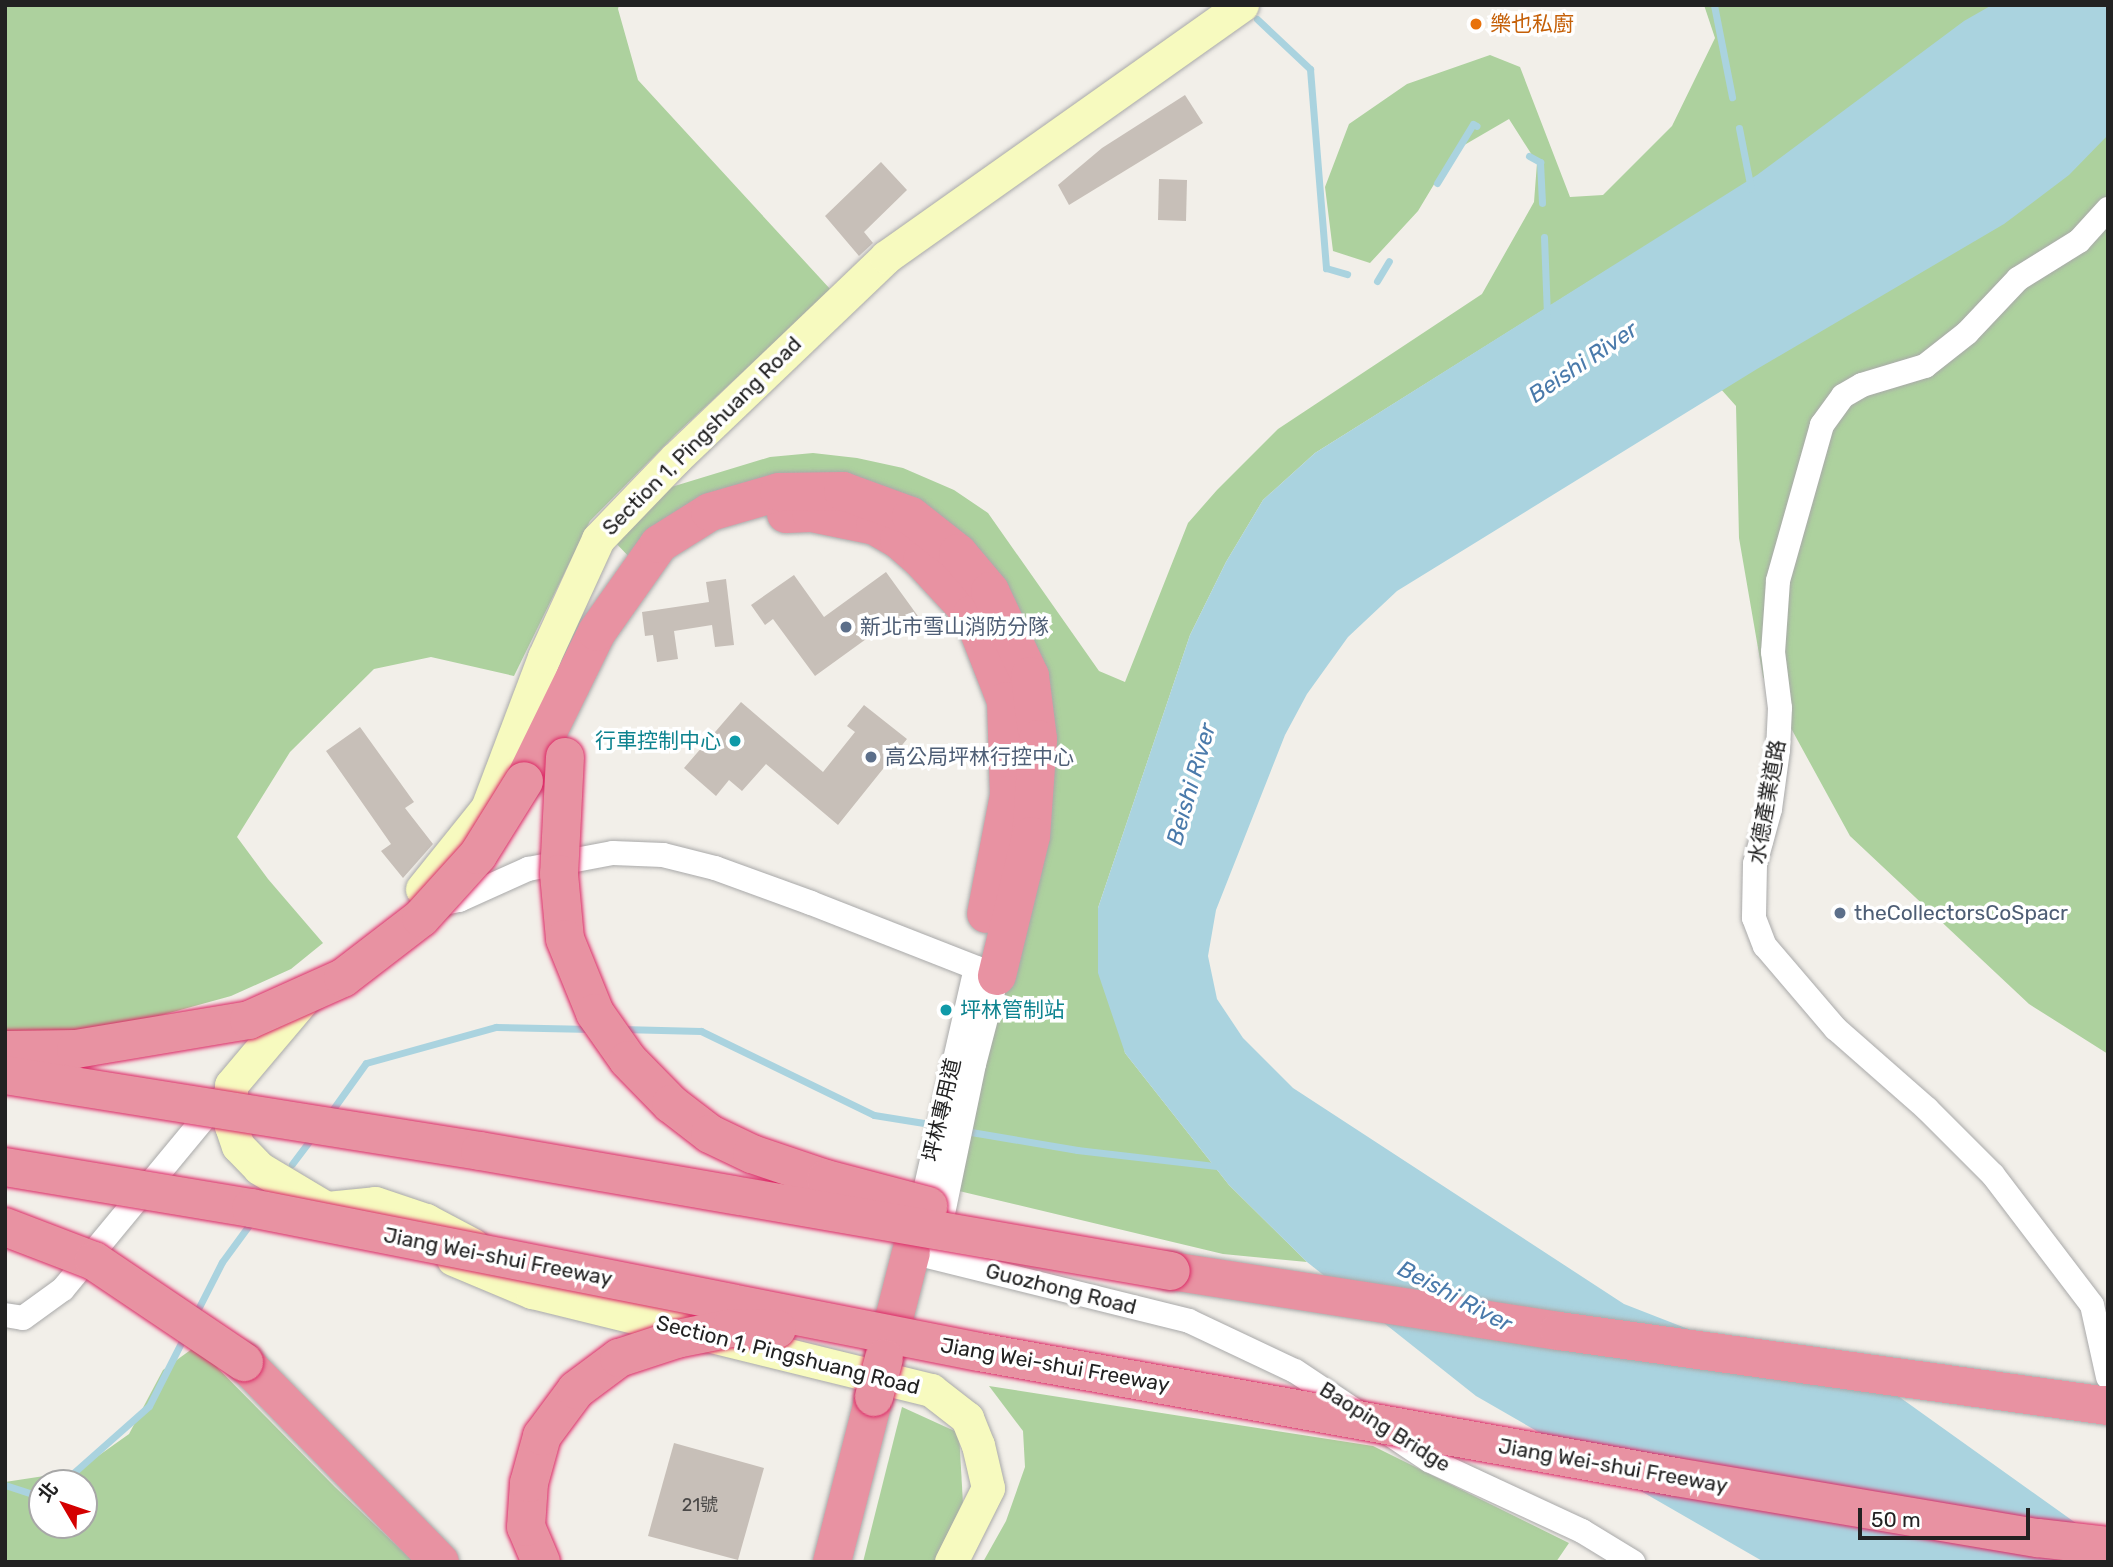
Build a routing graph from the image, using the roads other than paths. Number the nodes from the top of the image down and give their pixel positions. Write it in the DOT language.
graph roads {
  1 [pos="1242,5"];
  2 [pos="2108,209"];
  3 [pos="403,911"];
  4 [pos="987,972"];
  5 [pos="5,1050"];
  6 [pos="5,1075"];
  7 [pos="231,1085"];
  8 [pos="5,1167"];
  9 [pos="5,1227"];
  10 [pos="923,1255"];
  11 [pos="1171,1271"];
  12 [pos="5,1315"];
  13 [pos="1189,1321"];
  14 [pos="979,1352"];
  15 [pos="2108,1377"];
  16 [pos="885,1400"];
  17 [pos="2108,1406"];
  18 [pos="2108,1546"];
  19 [pos="440,1562"];
  20 [pos="541,1562"];
  21 [pos="832,1562"];
  22 [pos="855,1562"];
  23 [pos="951,1562"];
  24 [pos="1633,1562"];
  1 -- 3 [label="street, Section 1, Pingshuang Road"];
  2 -- 15 [label="street, 水德產業道路"];
  3 -- 4 [label="street"];
  3 -- 7 [label="street, Section 1, Pingshuang Road"];
  4 -- 5 [label="highway, bridge"];
  4 -- 10 [label="street, 坪林專用道"];
  4 -- 11 [label="highway, bridge"];
  6 -- 11 [label="highway, bridge"];
  7 -- 12 [label="street"];
  7 -- 23 [label="street, Section 1, Pingshuang Road"];
  8 -- 14 [label="highway, Jiang Wei-shui Freeway, bridge"];
  9 -- 19 [label="highway, bridge"];
  10 -- 13 [label="street, Guozhong Road"];
  10 -- 16 [label="highway"];
  11 -- 17 [label="highway"];
  13 -- 24 [label="street, Baoping Bridge, bridge"];
  14 -- 18 [label="highway, Jiang Wei-shui Freeway, bridge"];
  14 -- 20 [label="highway, bridge"];
  16 -- 21 [label="highway"];
  16 -- 22 [label="highway"];
}
